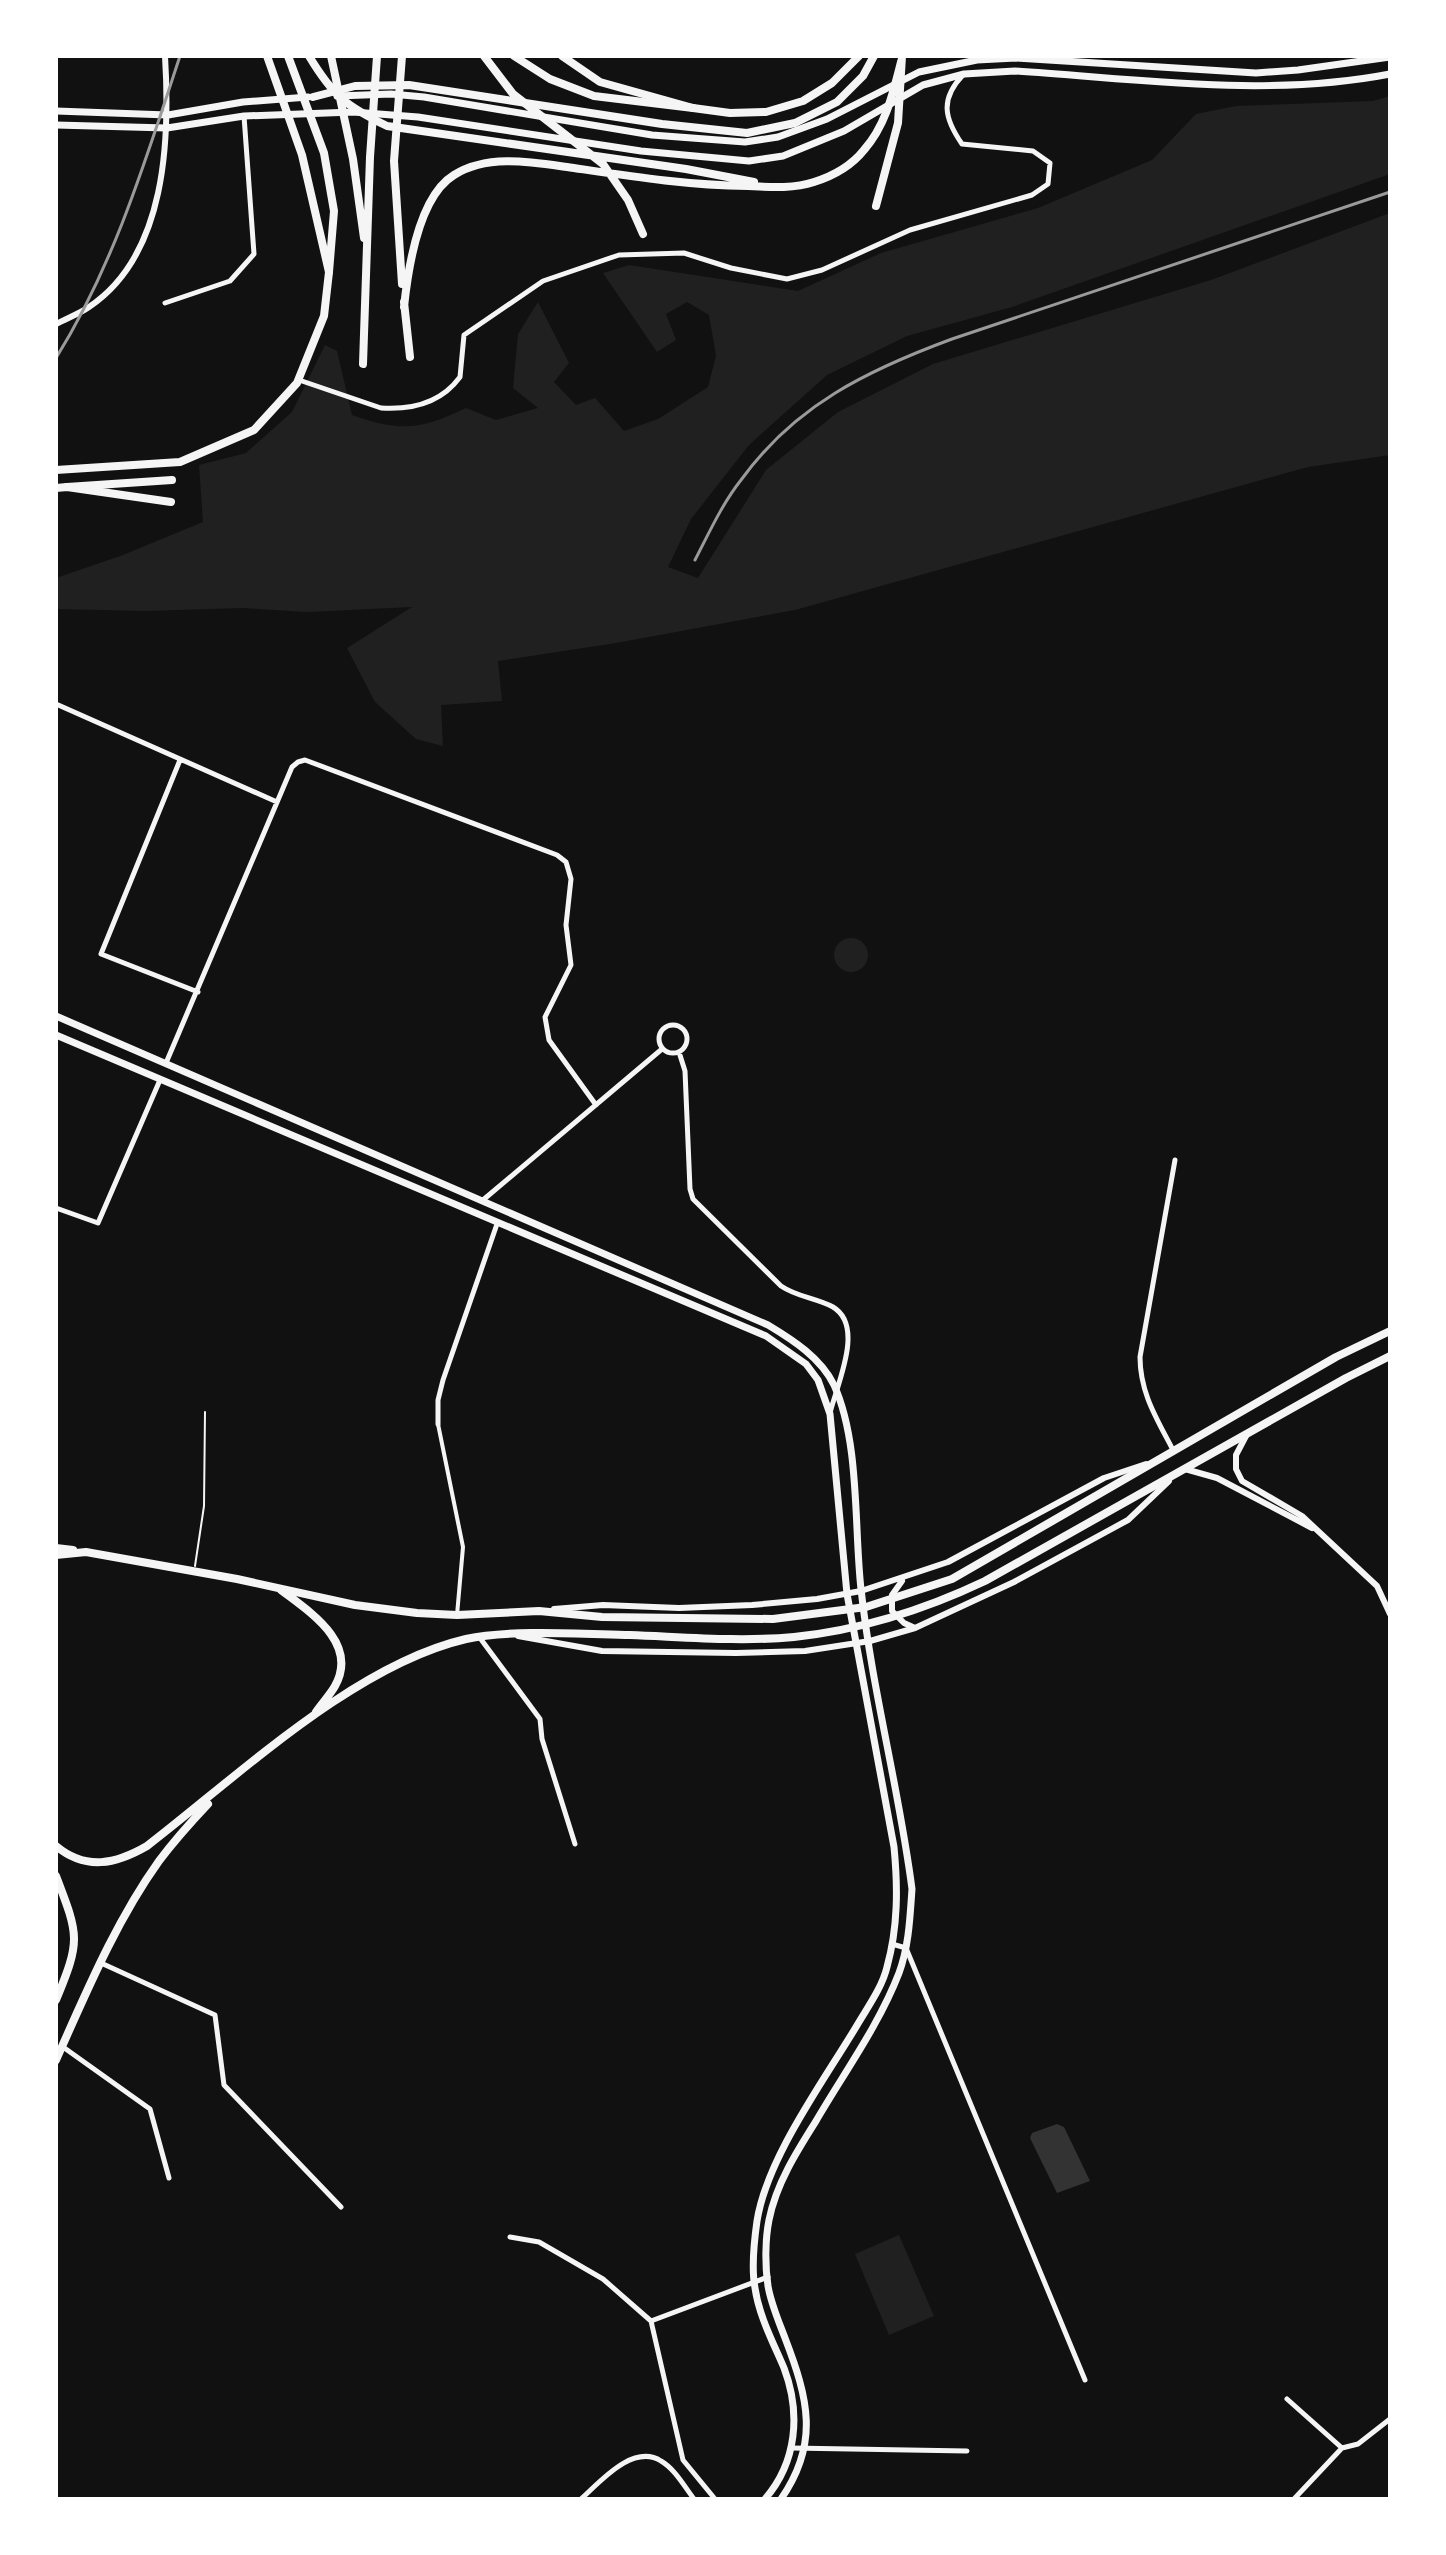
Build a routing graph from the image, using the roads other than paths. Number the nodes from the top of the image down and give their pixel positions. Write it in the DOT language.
graph roads {
  1 [pos="165,56"];
  2 [pos="267,56"];
  3 [pos="288,56"];
  4 [pos="309,56"];
  5 [pos="331,56"];
  6 [pos="377,56"];
  7 [pos="402,56"];
  8 [pos="484,56"];
  9 [pos="514,56"];
  10 [pos="562,56"];
  11 [pos="859,56"];
  12 [pos="874,56"];
  13 [pos="1014,57"];
  14 [pos="1390,57"];
  15 [pos="901,59"];
  16 [pos="1342,60"];
  17 [pos="964,74"];
  18 [pos="1390,74"];
  19 [pos="313,97"];
  20 [pos="693,108"];
  21 [pos="56,111"];
  22 [pos="168,115"];
  23 [pos="244,116"];
  24 [pos="56,125"];
  25 [pos="167,128"];
  26 [pos="777,187"];
  27 [pos="876,206"];
  28 [pos="643,234"];
  29 [pos="367,267"];
  30 [pos="329,272"];
  31 [pos="165,303"];
  32 [pos="404,307"];
  33 [pos="56,324"];
  34 [pos="410,357"];
  35 [pos="363,364"];
  36 [pos="299,380"];
  37 [pos="56,470"];
  38 [pos="172,480"];
  39 [pos="67,487"];
  40 [pos="56,488"];
  41 [pos="171,502"];
  42 [pos="56,704"];
  43 [pos="180,760"];
  44 [pos="277,802"];
  45 [pos="198,992"];
  46 [pos="56,1016"];
  47 [pos="56,1035"];
  48 [pos="662,1049"];
  49 [pos="679,1052"];
  50 [pos="166,1063"];
  51 [pos="160,1080"];
  52 [pos="596,1105"];
  53 [pos="1175,1160"];
  54 [pos="482,1201"];
  55 [pos="56,1208"];
  56 [pos="497,1224"];
  57 [pos="1390,1331"];
  58 [pos="1390,1356"];
  59 [pos="836,1389"];
  60 [pos="205,1412"];
  61 [pos="830,1414"];
  62 [pos="438,1424"];
  63 [pos="1247,1435"];
  64 [pos="1174,1451"];
  65 [pos="1160,1460"];
  66 [pos="1185,1469"];
  67 [pos="1173,1476"];
  68 [pos="1322,1534"];
  69 [pos="56,1548"];
  70 [pos="86,1552"];
  71 [pos="56,1555"];
  72 [pos="194,1571"];
  73 [pos="908,1577"];
  74 [pos="279,1589"];
  75 [pos="861,1591"];
  76 [pos="847,1594"];
  77 [pos="539,1611"];
  78 [pos="1390,1614"];
  79 [pos="457,1615"];
  80 [pos="915,1628"];
  81 [pos="510,1635"];
  82 [pos="479,1637"];
  83 [pos="870,1641"];
  84 [pos="856,1644"];
  85 [pos="313,1716"];
  86 [pos="225,1786"];
  87 [pos="575,1844"];
  88 [pos="56,1846"];
  89 [pos="56,1876"];
  90 [pos="892,1944"];
  91 [pos="906,1948"];
  92 [pos="101,1963"];
  93 [pos="56,2000"];
  94 [pos="62,2047"];
  95 [pos="56,2060"];
  96 [pos="169,2178"];
  97 [pos="341,2207"];
  98 [pos="510,2237"];
  99 [pos="768,2277"];
  100 [pos="755,2280"];
  101 [pos="651,2321"];
  102 [pos="1085,2380"];
  103 [pos="1287,2399"];
  104 [pos="1390,2419"];
  105 [pos="791,2448"];
  106 [pos="1342,2448"];
  107 [pos="804,2449"];
  108 [pos="967,2451"];
  109 [pos="581,2499"];
  110 [pos="694,2499"];
  111 [pos="715,2499"];
  112 [pos="765,2499"];
  113 [pos="781,2499"];
  114 [pos="1294,2499"];
  1 -- 22 [label="street"];
  2 -- 30 [label="main road"];
  3 -- 30 [label="main road"];
  4 -- 26 [label="main road"];
  5 -- 29 [label="main road"];
  6 -- 29 [label="main road"];
  7 -- 32 [label="main road"];
  8 -- 28 [label="main road"];
  9 -- 20 [label="main road"];
  10 -- 20 [label="main road"];
  11 -- 20 [label="main road"];
  12 -- 19 [label="main road"];
  13 -- 16 [label="main road"];
  13 -- 19 [label="main road"];
  14 -- 16 [label="main road"];
  15 -- 26 [label="main road"];
  15 -- 27 [label="main road"];
  17 -- 18 [label="main road"];
  17 -- 23 [label="main road"];
  17 -- 36 [label="street"];
  19 -- 22 [label="main road"];
  21 -- 22 [label="main road"];
  22 -- 25 [label="street"];
  23 -- 25 [label="main road"];
  23 -- 31 [label="street"];
  24 -- 25 [label="main road"];
  25 -- 33 [label="street"];
  26 -- 32 [label="main road"];
  29 -- 35 [label="main road"];
  30 -- 36 [label="main road"];
  32 -- 34 [label="main road"];
  36 -- 37 [label="main road"];
  38 -- 39 [label="main road"];
  39 -- 40 [label="main road"];
  39 -- 41 [label="main road"];
  42 -- 43 [label="street"];
  43 -- 44 [label="street"];
  43 -- 45 [label="street"];
  44 -- 45 [label="street"];
  44 -- 52 [label="street"];
  45 -- 50 [label="street"];
  46 -- 50 [label="main road"];
  47 -- 51 [label="main road"];
  48 -- 49 [label="street"];
  48 -- 49 [label="street"];
  48 -- 52 [label="street"];
  49 -- 59 [label="street"];
  50 -- 54 [label="main road"];
  51 -- 55 [label="street"];
  51 -- 56 [label="main road"];
  52 -- 54 [label="street"];
  53 -- 64 [label="street"];
  54 -- 59 [label="main road"];
  56 -- 61 [label="main road"];
  56 -- 62 [label="street"];
  57 -- 64 [label="main road"];
  58 -- 63 [label="main road"];
  59 -- 61 [label="street"];
  59 -- 75 [label="main road"];
  60 -- 72 [label="lane"];
  61 -- 76 [label="main road"];
  62 -- 79 [label="street"];
  63 -- 66 [label="main road"];
  63 -- 68 [label="street"];
  64 -- 65 [label="main road"];
  65 -- 73 [label="street"];
  65 -- 77 [label="main road"];
  66 -- 67 [label="main road"];
  66 -- 68 [label="street"];
  67 -- 80 [label="street"];
  67 -- 81 [label="main road"];
  68 -- 78 [label="street"];
  69 -- 70 [label="main road"];
  70 -- 71 [label="main road"];
  70 -- 72 [label="main road"];
  72 -- 74 [label="main road"];
  73 -- 75 [label="street"];
  73 -- 80 [label="street"];
  74 -- 79 [label="main road"];
  74 -- 85 [label="main road"];
  75 -- 76 [label="street"];
  75 -- 83 [label="main road"];
  76 -- 77 [label="street"];
  76 -- 84 [label="main road"];
  77 -- 79 [label="main road"];
  80 -- 83 [label="street"];
  81 -- 82 [label="main road"];
  81 -- 84 [label="street"];
  82 -- 85 [label="main road"];
  82 -- 87 [label="street"];
  83 -- 84 [label="street"];
  83 -- 91 [label="main road"];
  84 -- 90 [label="main road"];
  85 -- 86 [label="main road"];
  86 -- 88 [label="main road"];
  86 -- 92 [label="main road"];
  89 -- 93 [label="main road"];
  90 -- 91 [label="street"];
  90 -- 100 [label="main road"];
  91 -- 99 [label="main road"];
  91 -- 102 [label="street"];
  92 -- 94 [label="main road"];
  92 -- 97 [label="street"];
  94 -- 95 [label="main road"];
  94 -- 96 [label="street"];
  98 -- 101 [label="street"];
  99 -- 100 [label="street"];
  99 -- 107 [label="main road"];
  100 -- 101 [label="street"];
  100 -- 105 [label="main road"];
  101 -- 111 [label="street"];
  103 -- 106 [label="street"];
  104 -- 106 [label="street"];
  105 -- 107 [label="street"];
  105 -- 112 [label="main road"];
  106 -- 114 [label="street"];
  107 -- 108 [label="street"];
  107 -- 113 [label="main road"];
  109 -- 110 [label="street"];
}
